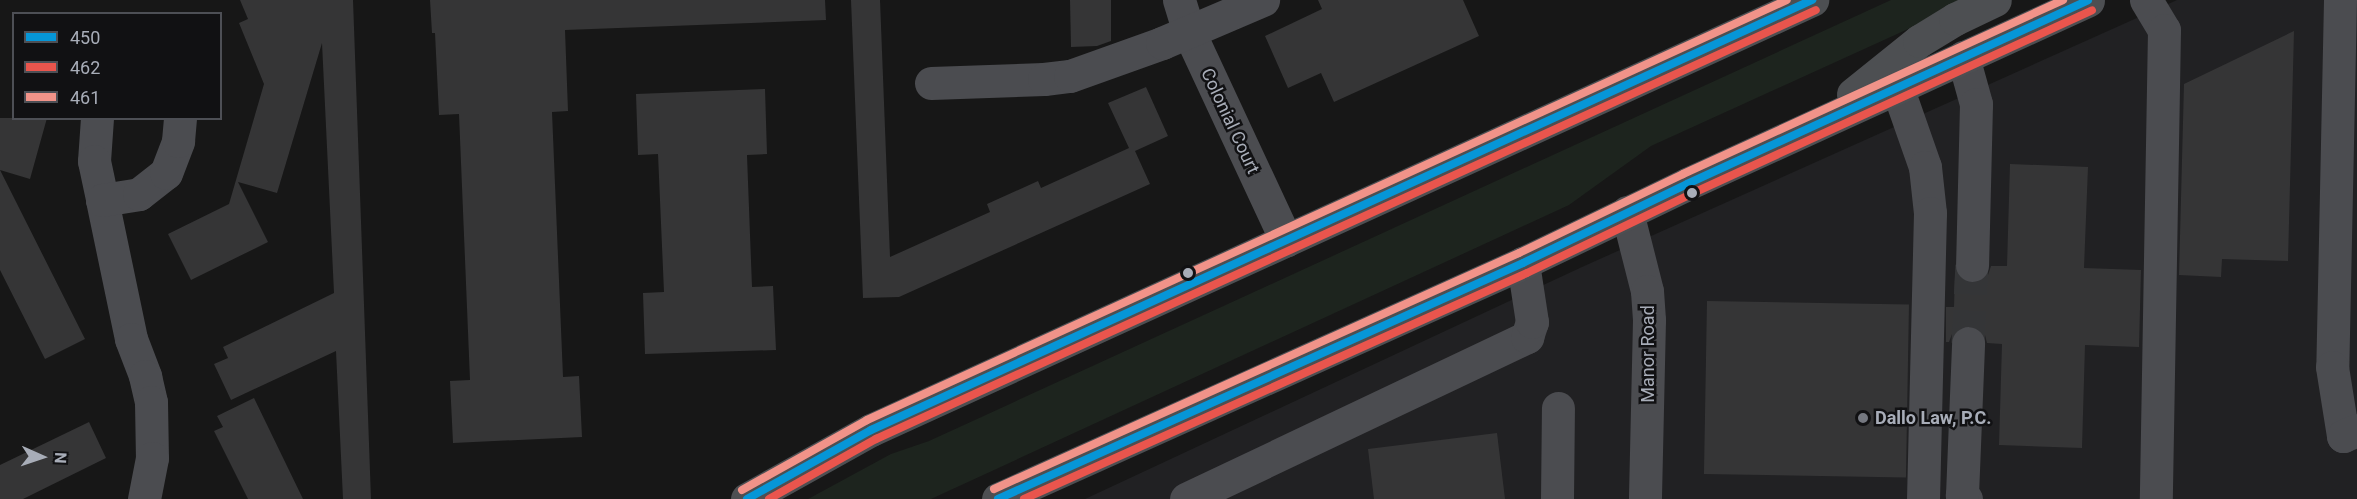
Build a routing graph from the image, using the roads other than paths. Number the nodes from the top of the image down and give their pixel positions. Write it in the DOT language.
graph roads {
  1 [pos="1179,0"];
  2 [pos="1263,0"];
  3 [pos="1812,0"];
  4 [pos="1995,0"];
  5 [pos="2088,0"];
  6 [pos="2146,0"];
  7 [pos="1773,9"];
  8 [pos="2346,13"];
  9 [pos="1188,32"];
  10 [pos="1963,57"];
  11 [pos="931,83"];
  12 [pos="1896,87"];
  13 [pos="97,120"];
  14 [pos="180,120"];
  15 [pos="1814,125"];
  16 [pos="102,200"];
  17 [pos="1627,212"];
  18 [pos="1286,240"];
  19 [pos="1523,263"];
  20 [pos="1972,265"];
  21 [pos="1968,343"];
  22 [pos="1558,408"];
  23 [pos="2357,430"];
  24 [pos="1006,497"];
  25 [pos="144,499"];
  26 [pos="747,499"];
  27 [pos="1186,499"];
  28 [pos="1557,499"];
  29 [pos="1645,499"];
  30 [pos="1923,499"];
  31 [pos="1966,499"];
  32 [pos="2156,499"];
  1 -- 9 [label="street, Colonial Court"];
  2 -- 9 [label="street"];
  3 -- 7 [label="main road"];
  4 -- 15 [label="main road"];
  5 -- 10 [label="main road"];
  6 -- 32 [label="street"];
  7 -- 18 [label="main road"];
  8 -- 23 [label="street"];
  9 -- 11 [label="street"];
  9 -- 18 [label="street, Colonial Court"];
  10 -- 12 [label="main road"];
  10 -- 20 [label="street"];
  12 -- 15 [label="main road"];
  12 -- 30 [label="street"];
  13 -- 16 [label="street"];
  14 -- 16 [label="street"];
  15 -- 17 [label="main road"];
  16 -- 25 [label="street"];
  17 -- 19 [label="main road"];
  17 -- 29 [label="street, Manor Road"];
  18 -- 26 [label="main road"];
  19 -- 24 [label="main road"];
  19 -- 27 [label="street"];
  21 -- 31 [label="street"];
  22 -- 28 [label="street"];
}
